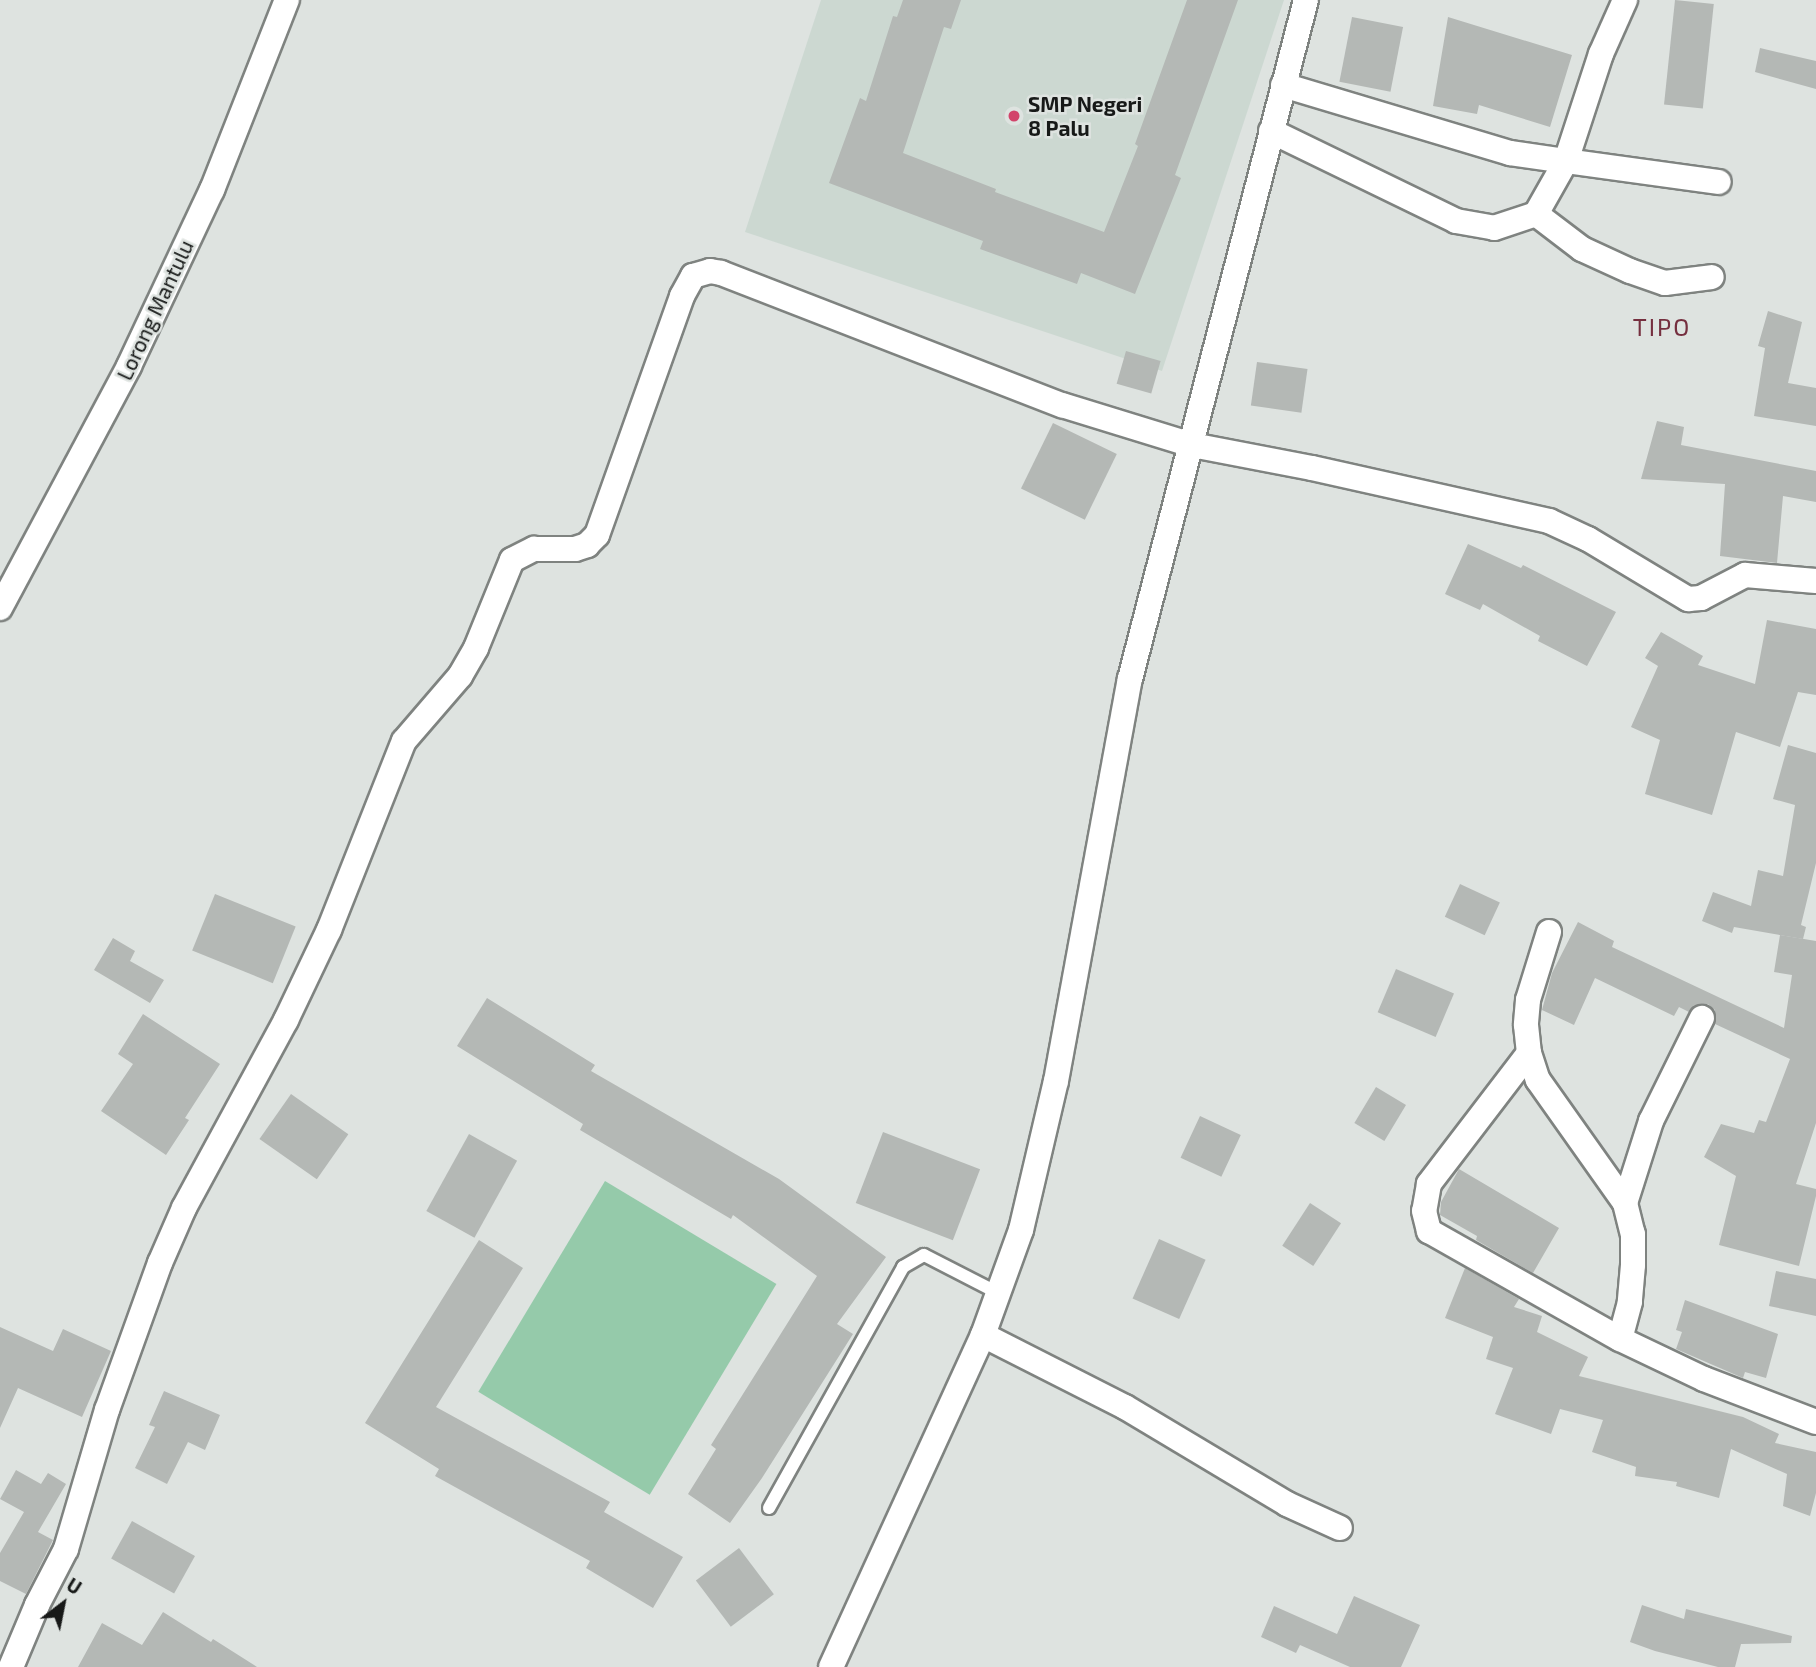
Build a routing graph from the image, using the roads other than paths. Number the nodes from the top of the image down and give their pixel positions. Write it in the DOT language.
graph roads {
  1 [pos="287,0"];
  2 [pos="1306,0"];
  3 [pos="1625,0"];
  4 [pos="1283,85"];
  5 [pos="1272,131"];
  6 [pos="1566,161"];
  7 [pos="1718,182"];
  8 [pos="1536,214"];
  9 [pos="1712,277"];
  10 [pos="1192,445"];
  11 [pos="1816,581"];
  12 [pos="0,608"];
  13 [pos="1549,932"];
  14 [pos="1702,1018"];
  15 [pos="1529,1053"];
  16 [pos="1625,1203"];
  17 [pos="998,1293"];
  18 [pos="983,1335"];
  19 [pos="1620,1339"];
  20 [pos="1816,1422"];
  21 [pos="769,1508"];
  22 [pos="1340,1528"];
  23 [pos="11,1667"];
  24 [pos="831,1667"];
  1 -- 12 [label="street, Lorong Mantulu"];
  2 -- 4 [label="street"];
  3 -- 6 [label="street"];
  4 -- 5 [label="street"];
  4 -- 6 [label="street"];
  5 -- 8 [label="street"];
  5 -- 10 [label="street"];
  6 -- 7 [label="street"];
  6 -- 8 [label="street"];
  8 -- 9 [label="street"];
  10 -- 11 [label="street"];
  10 -- 17 [label="street"];
  10 -- 23 [label="street"];
  13 -- 15 [label="street"];
  14 -- 16 [label="street"];
  15 -- 16 [label="street"];
  15 -- 19 [label="street"];
  16 -- 19 [label="street"];
  17 -- 18 [label="street"];
  17 -- 21 [label="lane"];
  18 -- 22 [label="street"];
  18 -- 24 [label="street"];
  19 -- 20 [label="street"];
}
